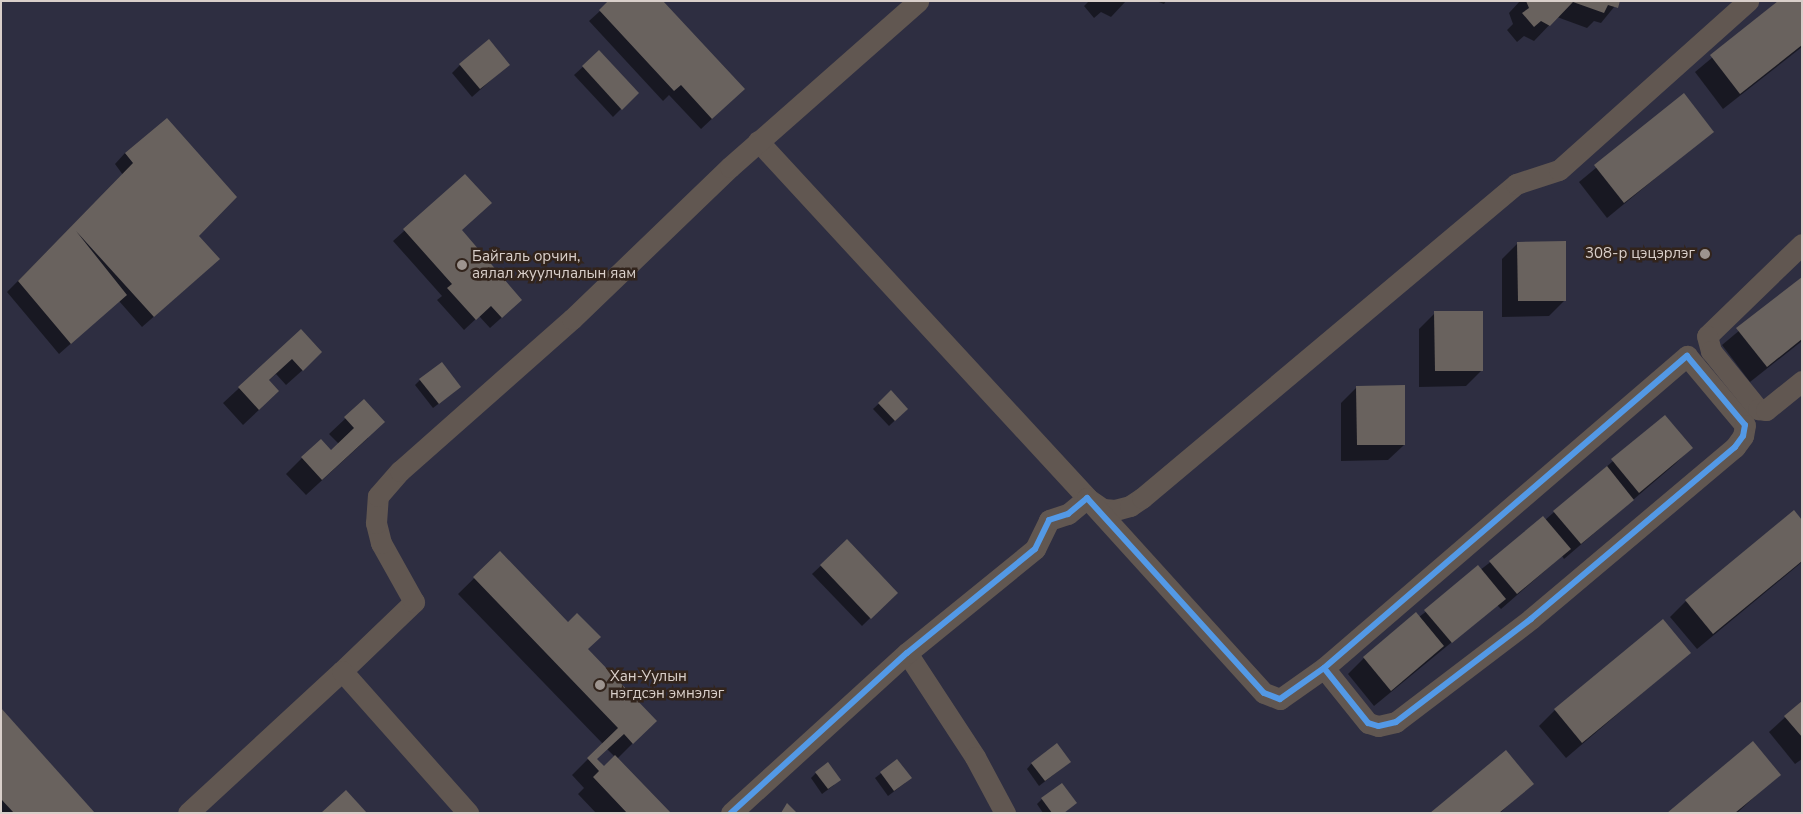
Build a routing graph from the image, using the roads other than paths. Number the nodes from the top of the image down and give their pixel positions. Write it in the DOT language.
graph roads {
  1 [pos="918,1"];
  2 [pos="1748,1"];
  3 [pos="758,141"];
  4 [pos="1802,244"];
  5 [pos="1802,380"];
  6 [pos="1087,498"];
  7 [pos="907,653"];
  8 [pos="1324,668"];
  9 [pos="342,671"];
  10 [pos="188,813"];
  11 [pos="468,813"];
  12 [pos="731,813"];
  13 [pos="1005,813"];
  1 -- 3 [label="street"];
  2 -- 6 [label="street"];
  3 -- 6 [label="street"];
  3 -- 9 [label="street"];
  4 -- 5 [label="street"];
  6 -- 7 [label="street"];
  6 -- 8 [label="street"];
  7 -- 12 [label="street"];
  7 -- 13 [label="street"];
  8 -- 8 [label="street"];
  9 -- 10 [label="street"];
  9 -- 11 [label="street"];
}
